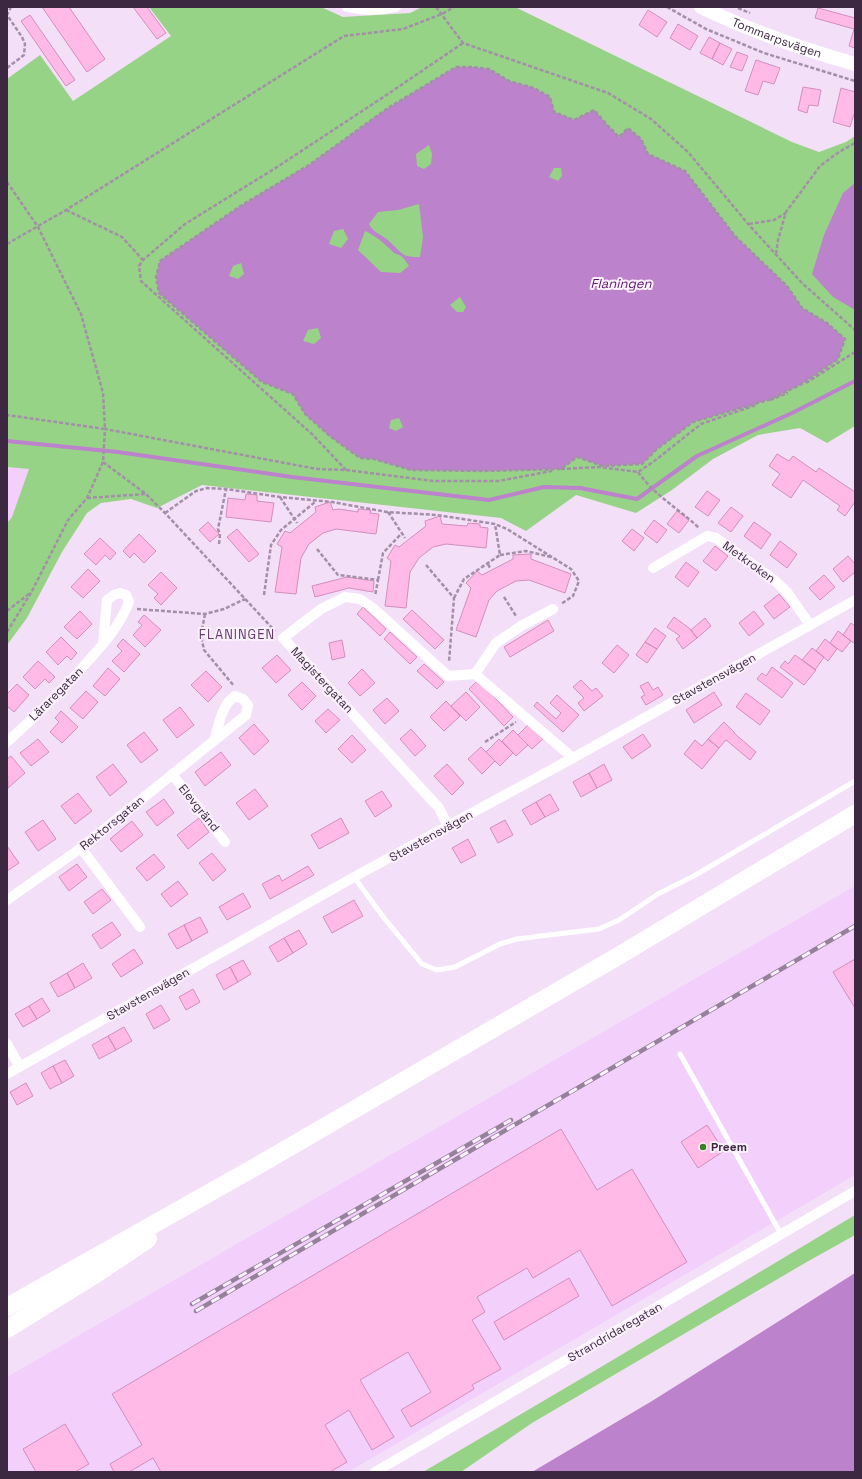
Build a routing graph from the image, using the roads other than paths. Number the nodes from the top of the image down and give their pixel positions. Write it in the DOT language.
graph roads {
  1 [pos="347,7"];
  2 [pos="396,7"];
  3 [pos="701,7"];
  4 [pos="855,64"];
  5 [pos="653,568"];
  6 [pos="855,600"];
  7 [pos="553,609"];
  8 [pos="810,625"];
  9 [pos="103,644"];
  10 [pos="475,674"];
  11 [pos="214,741"];
  12 [pos="7,742"];
  13 [pos="573,758"];
  14 [pos="172,774"];
  15 [pos="855,781"];
  16 [pos="855,814"];
  17 [pos="448,826"];
  18 [pos="225,842"];
  19 [pos="81,848"];
  20 [pos="354,877"];
  21 [pos="7,900"];
  22 [pos="140,927"];
  23 [pos="7,1044"];
  24 [pos="680,1054"];
  25 [pos="20,1067"];
  26 [pos="7,1074"];
  27 [pos="264,1162"];
  28 [pos="855,1191"];
  29 [pos="781,1234"];
  30 [pos="62,1275"];
  31 [pos="7,1301"];
  32 [pos="7,1307"];
  33 [pos="7,1329"];
  34 [pos="375,1472"];
  1 -- 2 [label="street"];
  3 -- 4 [label="street, Tommarpsvägen"];
  5 -- 8 [label="street, Metkroken"];
  6 -- 8 [label="street, Stavstensvägen"];
  7 -- 10 [label="street"];
  8 -- 13 [label="street, Stavstensvägen"];
  9 -- 9 [label="street, Läraregatan"];
  9 -- 12 [label="street, Läraregatan"];
  10 -- 13 [label="street"];
  10 -- 17 [label="street, Magistergatan"];
  11 -- 11 [label="street, Rektorsgatan"];
  11 -- 14 [label="street, Rektorsgatan"];
  13 -- 17 [label="street, Stavstensvägen"];
  14 -- 18 [label="street, Elevgränd"];
  14 -- 19 [label="street, Rektorsgatan"];
  15 -- 20 [label="lane"];
  16 -- 27 [label="highway"];
  17 -- 20 [label="street, Stavstensvägen"];
  19 -- 21 [label="street, Rektorsgatan"];
  19 -- 22 [label="street"];
  20 -- 25 [label="street, Stavstensvägen"];
  23 -- 25 [label="street"];
  24 -- 29 [label="lane"];
  25 -- 26 [label="street, Stavstensvägen"];
  27 -- 30 [label="highway"];
  27 -- 33 [label="highway"];
  28 -- 29 [label="street, Strandridaregatan"];
  29 -- 34 [label="street, Strandridaregatan"];
  30 -- 31 [label="highway"];
  30 -- 32 [label="highway"];
}
